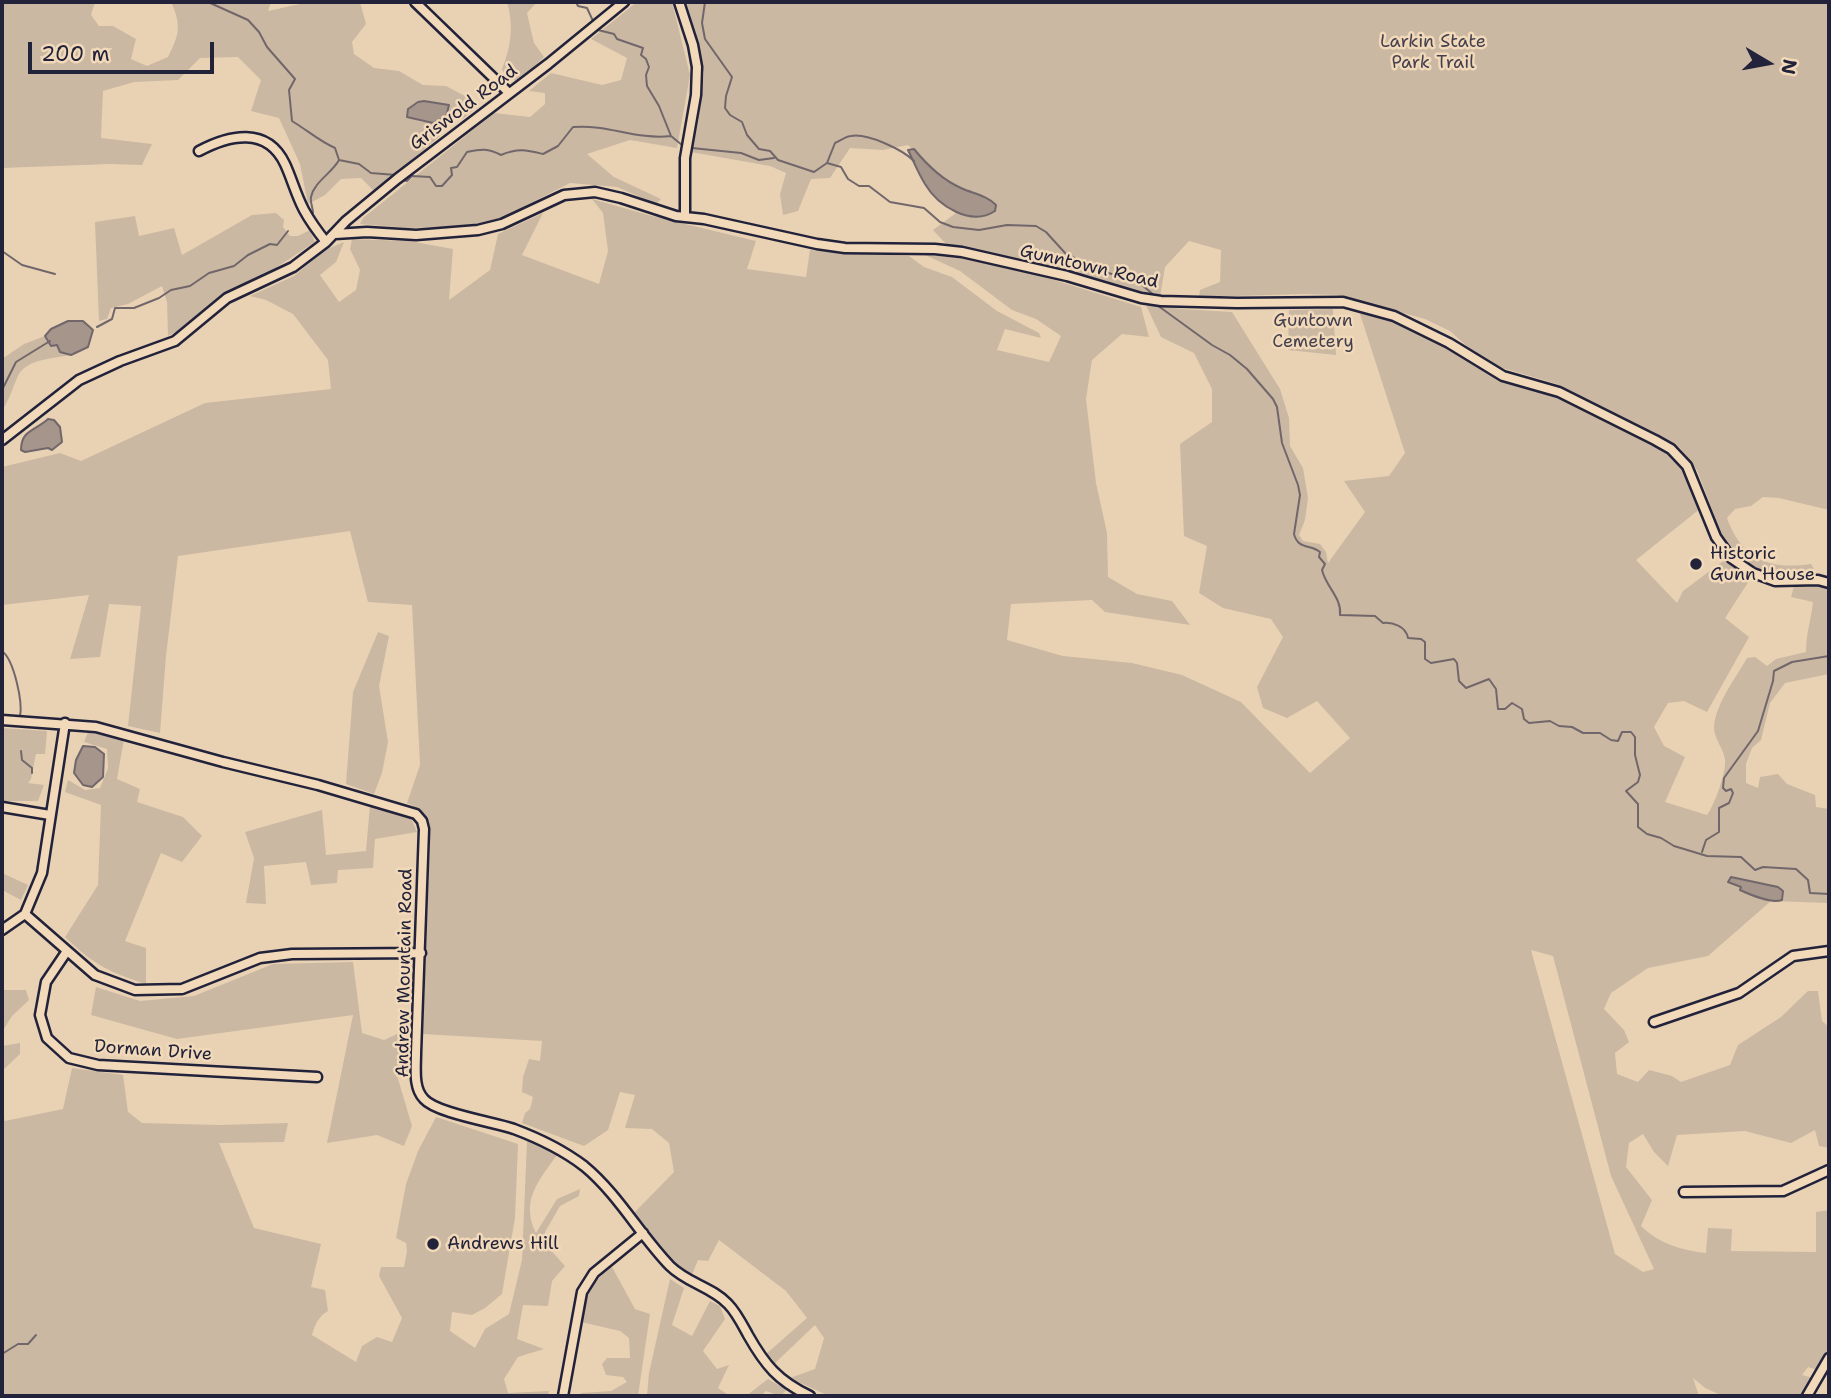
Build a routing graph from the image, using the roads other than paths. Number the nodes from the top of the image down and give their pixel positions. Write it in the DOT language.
graph roads {
  1 [pos="415,2"];
  2 [pos="624,2"];
  3 [pos="678,2"];
  4 [pos="508,92"];
  5 [pos="199,150"];
  6 [pos="685,217"];
  7 [pos="335,234"];
  8 [pos="326,242"];
  9 [pos="2,440"];
  10 [pos="1829,582"];
  11 [pos="2,720"];
  12 [pos="65,723"];
  13 [pos="2,807"];
  14 [pos="50,815"];
  15 [pos="25,914"];
  16 [pos="2,930"];
  17 [pos="67,951"];
  18 [pos="1829,951"];
  19 [pos="421,953"];
  20 [pos="1654,1022"];
  21 [pos="317,1077"];
  22 [pos="1829,1170"];
  23 [pos="1684,1192"];
  24 [pos="643,1233"];
  25 [pos="1829,1358"];
  26 [pos="563,1396"];
  27 [pos="810,1396"];
  28 [pos="1807,1396"];
  1 -- 4 [label="street"];
  2 -- 4 [label="street, Griswold Road"];
  3 -- 6 [label="street"];
  4 -- 7 [label="street, Griswold Road"];
  5 -- 8 [label="street"];
  6 -- 7 [label="street, Gunntown Road"];
  6 -- 10 [label="street, Gunntown Road"];
  7 -- 8 [label="street, Griswold Road"];
  8 -- 9 [label="street, Griswold Road"];
  11 -- 12 [label="street, Andrew Mountain Road"];
  12 -- 14 [label="street"];
  12 -- 19 [label="street, Andrew Mountain Road"];
  13 -- 14 [label="street"];
  14 -- 15 [label="street"];
  15 -- 16 [label="street"];
  15 -- 17 [label="street"];
  17 -- 19 [label="street"];
  17 -- 21 [label="street, Dorman Drive"];
  18 -- 20 [label="street"];
  19 -- 24 [label="street, Andrew Mountain Road"];
  22 -- 23 [label="street"];
  24 -- 26 [label="street"];
  24 -- 27 [label="street, Andrew Mountain Road"];
  25 -- 28 [label="street"];
}
